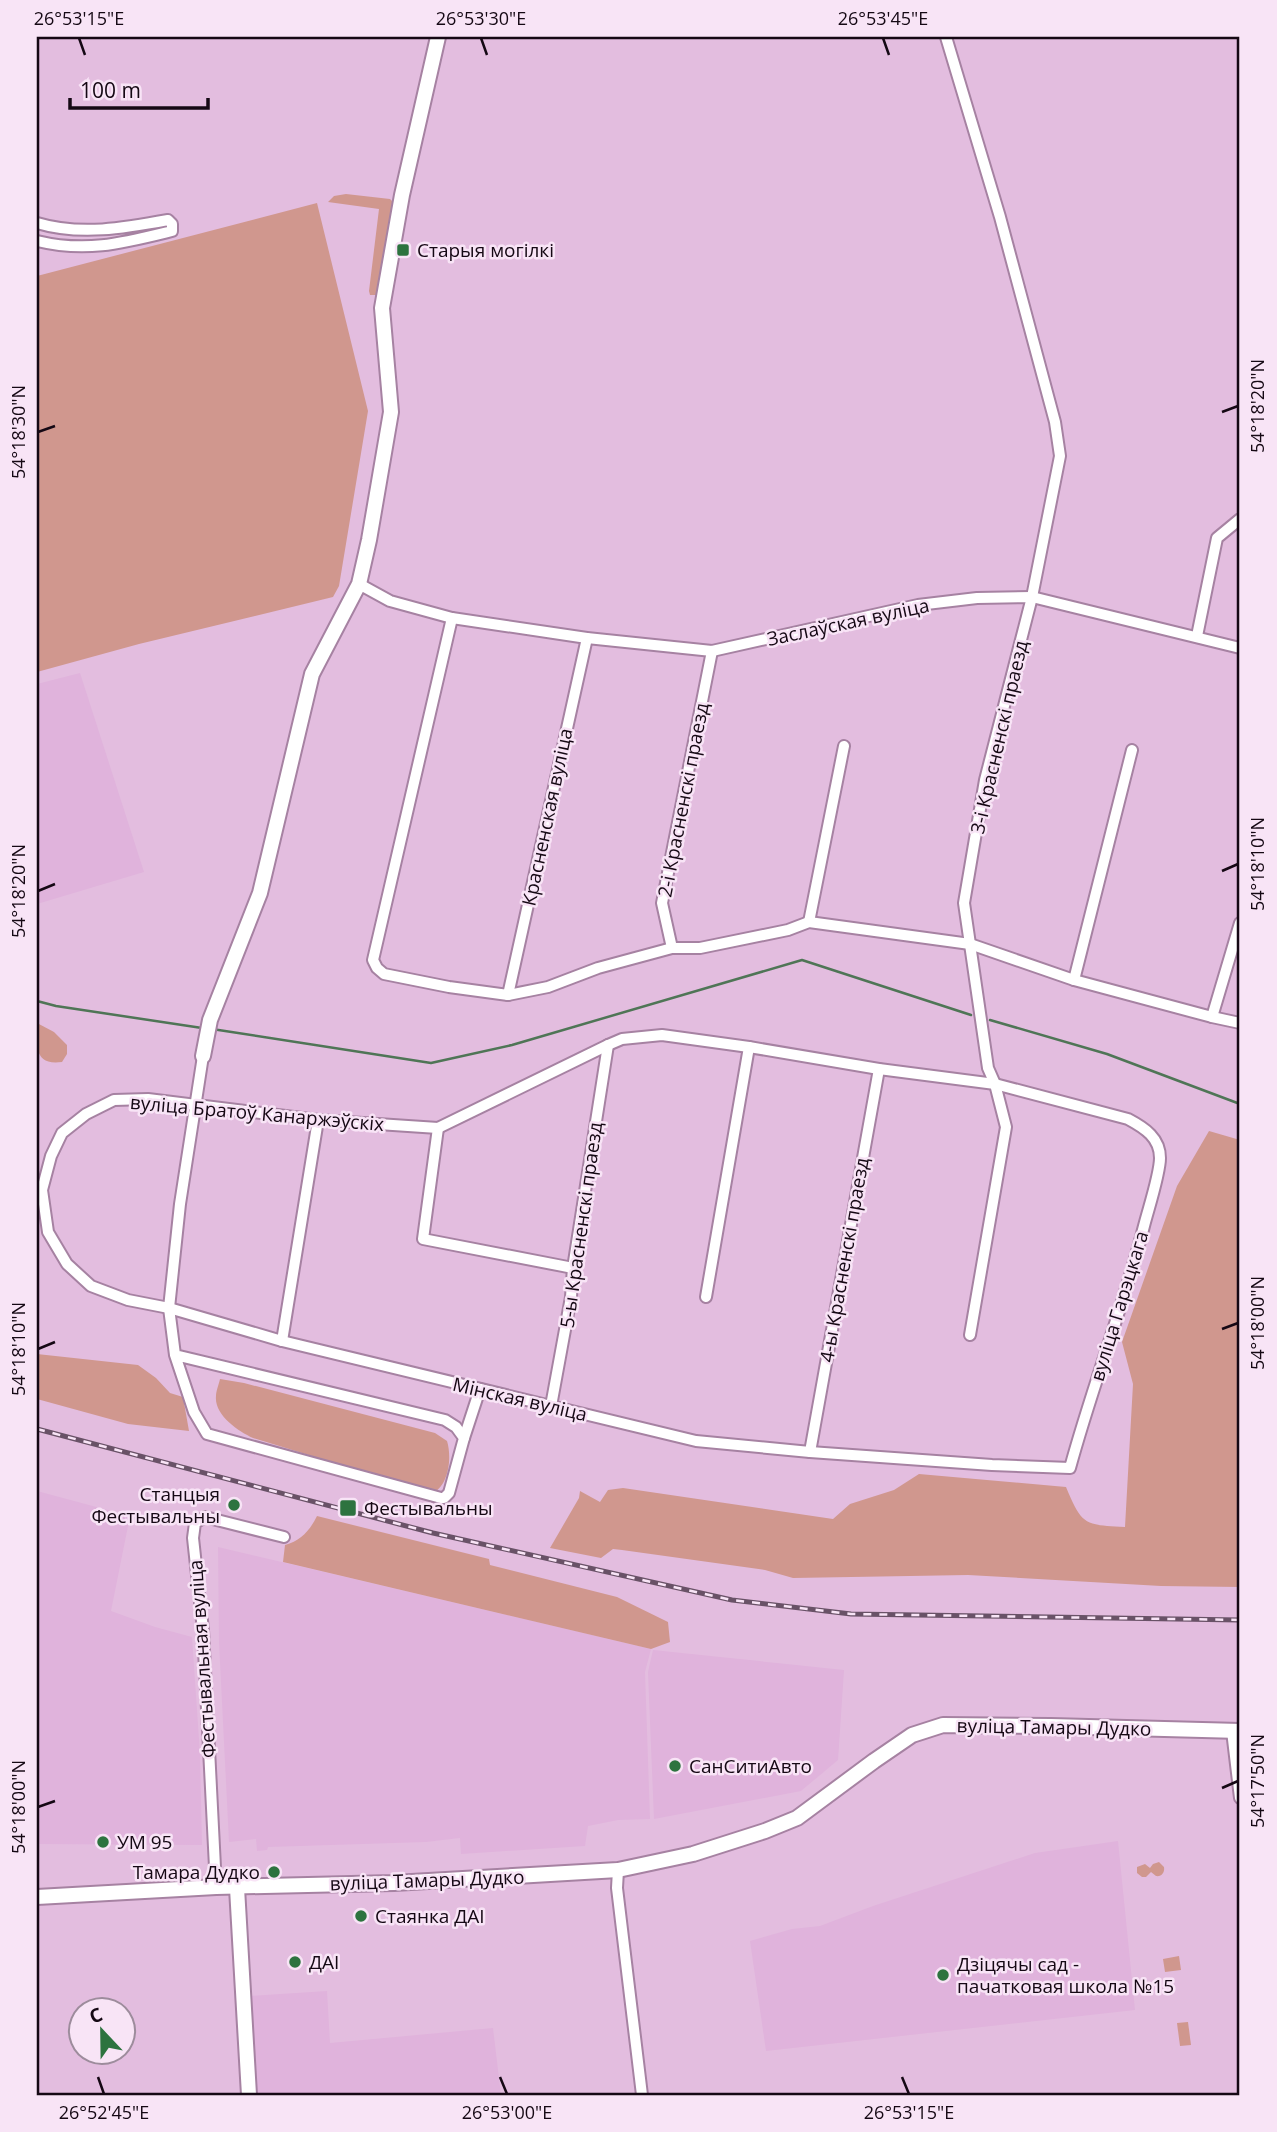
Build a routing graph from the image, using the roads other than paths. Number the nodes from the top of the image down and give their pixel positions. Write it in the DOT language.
graph roads {
  1 [pos="438,37"];
  2 [pos="946,37"];
  3 [pos="37,223"];
  4 [pos="37,240"];
  5 [pos="1240,519"];
  6 [pos="359,584"];
  7 [pos="1032,597"];
  8 [pos="452,618"];
  9 [pos="1196,636"];
  10 [pos="587,638"];
  11 [pos="1240,648"];
  12 [pos="712,651"];
  13 [pos="844,746"];
  14 [pos="1132,750"];
  15 [pos="809,922"];
  16 [pos="1240,923"];
  17 [pos="970,944"];
  18 [pos="672,948"];
  19 [pos="1074,980"];
  20 [pos="508,995"];
  21 [pos="1212,1017"];
  22 [pos="1240,1023"];
  23 [pos="608,1045"];
  24 [pos="749,1046"];
  25 [pos="203,1056"];
  26 [pos="879,1069"];
  27 [pos="995,1084"];
  28 [pos="196,1105"];
  29 [pos="318,1120"];
  30 [pos="438,1128"];
  31 [pos="1158,1143"];
  32 [pos="42,1190"];
  33 [pos="573,1268"];
  34 [pos="706,1297"];
  35 [pos="169,1308"];
  36 [pos="970,1335"];
  37 [pos="282,1341"];
  38 [pos="175,1356"];
  39 [pos="480,1389"];
  40 [pos="551,1406"];
  41 [pos="464,1438"];
  42 [pos="810,1452"];
  43 [pos="1070,1468"];
  44 [pos="284,1537"];
  45 [pos="1236,1731"];
  46 [pos="1240,1798"];
  47 [pos="618,1870"];
  48 [pos="216,1887"];
  49 [pos="237,1888"];
  50 [pos="37,1897"];
  51 [pos="249,2095"];
  52 [pos="642,2095"];
  1 -- 6 [label="street"];
  2 -- 7 [label="street, 3-і Красненскі праезд"];
  3 -- 4 [label="street"];
  5 -- 9 [label="street"];
  6 -- 8 [label="street, Заслаўская вуліца"];
  6 -- 25 [label="street"];
  7 -- 9 [label="street, Заслаўская вуліца"];
  7 -- 12 [label="street, Заслаўская вуліца"];
  7 -- 17 [label="street, 3-і Красненскі праезд"];
  8 -- 10 [label="street, Заслаўская вуліца"];
  8 -- 20 [label="street"];
  9 -- 11 [label="street, Заслаўская вуліца"];
  10 -- 12 [label="street, Заслаўская вуліца"];
  10 -- 20 [label="street, Красненская вуліца"];
  12 -- 18 [label="street, 2-і Красненскі праезд"];
  13 -- 15 [label="street"];
  14 -- 19 [label="street"];
  15 -- 17 [label="street"];
  15 -- 18 [label="street"];
  16 -- 21 [label="street"];
  17 -- 19 [label="street"];
  17 -- 27 [label="street, 3-і Красненскі праезд"];
  18 -- 20 [label="street"];
  19 -- 21 [label="street"];
  21 -- 22 [label="street"];
  23 -- 24 [label="street, вуліца Братоў Канаржэўскіх"];
  23 -- 30 [label="street, вуліца Братоў Канаржэўскіх"];
  23 -- 33 [label="street, 5-ы Красненскі праезд"];
  24 -- 26 [label="street, вуліца Братоў Канаржэўскіх"];
  24 -- 34 [label="street"];
  25 -- 28 [label="street"];
  26 -- 27 [label="street, вуліца Братоў Канаржэўскіх"];
  26 -- 42 [label="street, 4-ы Красненскі праезд"];
  27 -- 31 [label="street, вуліца Братоў Канаржэўскіх"];
  27 -- 36 [label="street"];
  28 -- 29 [label="street, вуліца Братоў Канаржэўскіх"];
  28 -- 32 [label="street, вуліца Братоў Канаржэўскіх"];
  28 -- 35 [label="street"];
  29 -- 30 [label="street, вуліца Братоў Канаржэўскіх"];
  29 -- 37 [label="street"];
  30 -- 33 [label="street"];
  31 -- 43 [label="street, вуліца Гарэцкага"];
  32 -- 35 [label="street, Мінская вуліца"];
  33 -- 40 [label="street, 5-ы Красненскі праезд"];
  35 -- 37 [label="street, Мінская вуліца"];
  35 -- 38 [label="street"];
  37 -- 39 [label="street, Мінская вуліца"];
  38 -- 41 [label="street"];
  38 -- 41 [label="street"];
  39 -- 40 [label="street, Мінская вуліца"];
  39 -- 41 [label="street"];
  40 -- 42 [label="street, Мінская вуліца"];
  42 -- 43 [label="street, Мінская вуліца"];
  44 -- 48 [label="street, Фестывальная вуліца"];
  45 -- 46 [label="street, вуліца Тамары Дудко"];
  45 -- 47 [label="street, вуліца Тамары Дудко"];
  47 -- 49 [label="street, вуліца Тамары Дудко"];
  47 -- 52 [label="street"];
  48 -- 49 [label="street, вуліца Тамары Дудко"];
  48 -- 50 [label="street, вуліца Тамары Дудко"];
  49 -- 51 [label="street"];
}
